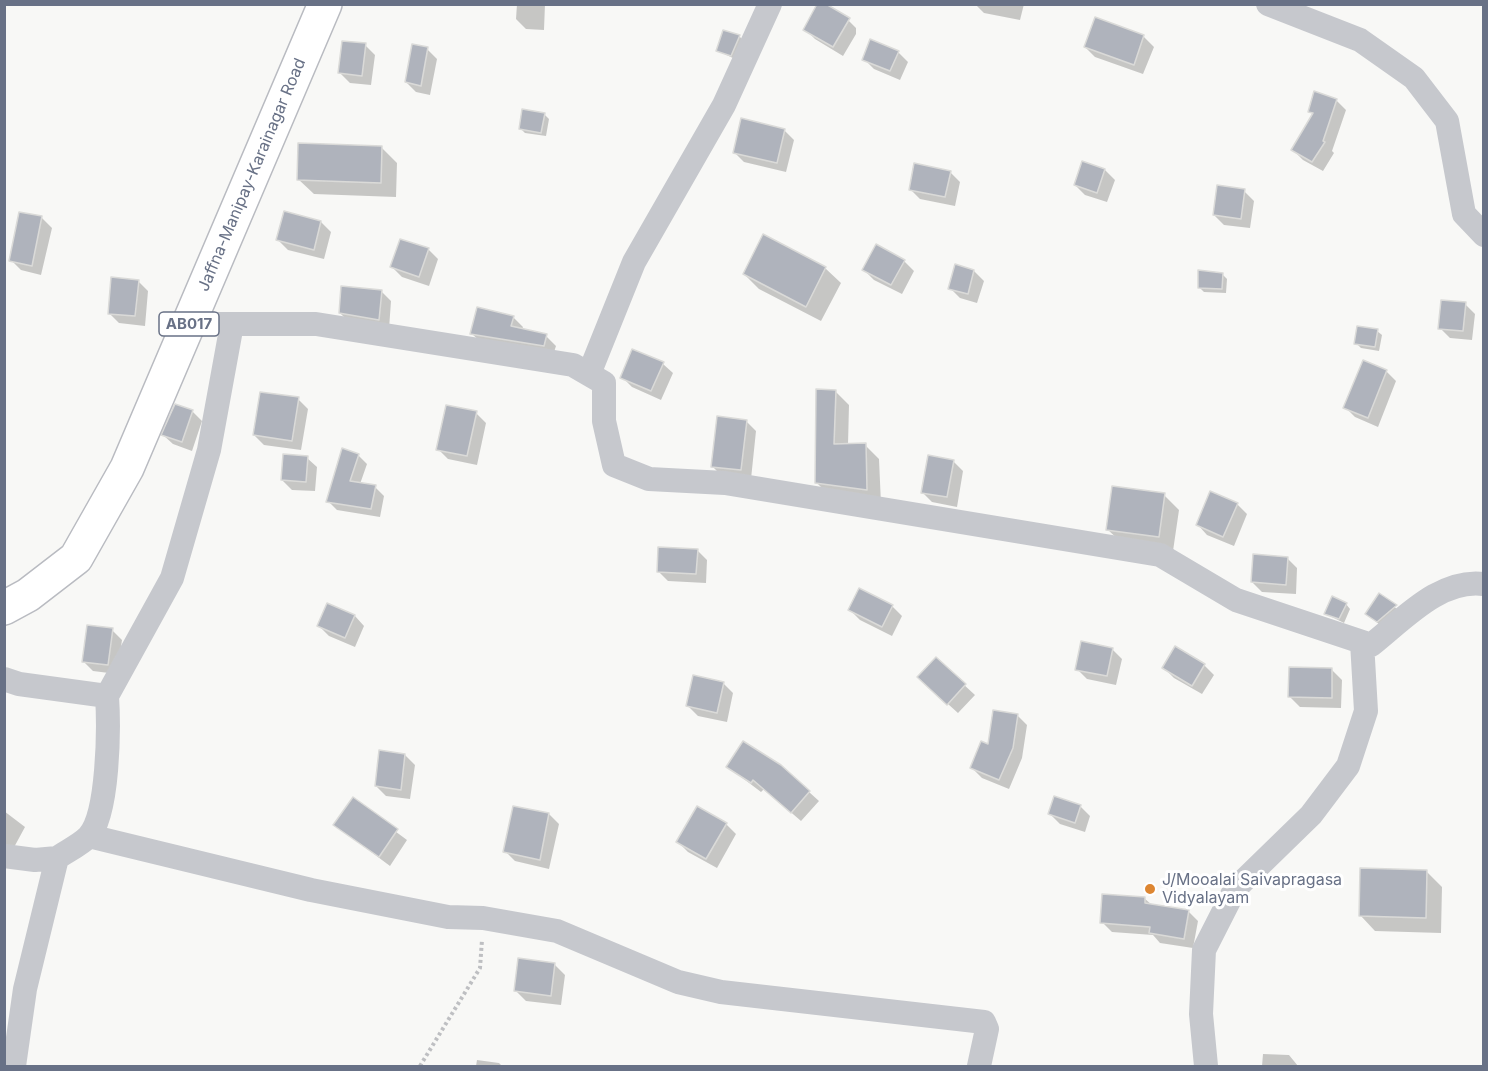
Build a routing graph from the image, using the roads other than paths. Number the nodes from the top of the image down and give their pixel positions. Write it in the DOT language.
graph roads {
  1 [pos="325,4"];
  2 [pos="770,4"];
  3 [pos="1268,4"];
  4 [pos="1484,235"];
  5 [pos="189,324"];
  6 [pos="232,324"];
  7 [pos="589,374"];
  8 [pos="1484,584"];
  9 [pos="4,608"];
  10 [pos="1362,642"];
  11 [pos="4,679"];
  12 [pos="107,696"];
  13 [pos="89,836"];
  14 [pos="4,856"];
  15 [pos="57,858"];
  16 [pos="14,1066"];
  17 [pos="979,1066"];
  18 [pos="1206,1066"];
  1 -- 5 [label="main road, Jaffna-Manipay-Karainagar Road / AB017"];
  2 -- 7 [label="street"];
  3 -- 4 [label="street"];
  5 -- 6 [label="street"];
  5 -- 9 [label="main road, Jaffna-Manipay-Karainagar Road / AB017"];
  6 -- 7 [label="street"];
  6 -- 12 [label="street"];
  7 -- 10 [label="street"];
  8 -- 10 [label="street"];
  10 -- 18 [label="street"];
  11 -- 12 [label="street"];
  12 -- 13 [label="street"];
  13 -- 15 [label="street"];
  13 -- 17 [label="street"];
  14 -- 15 [label="street"];
  15 -- 16 [label="street"];
}
